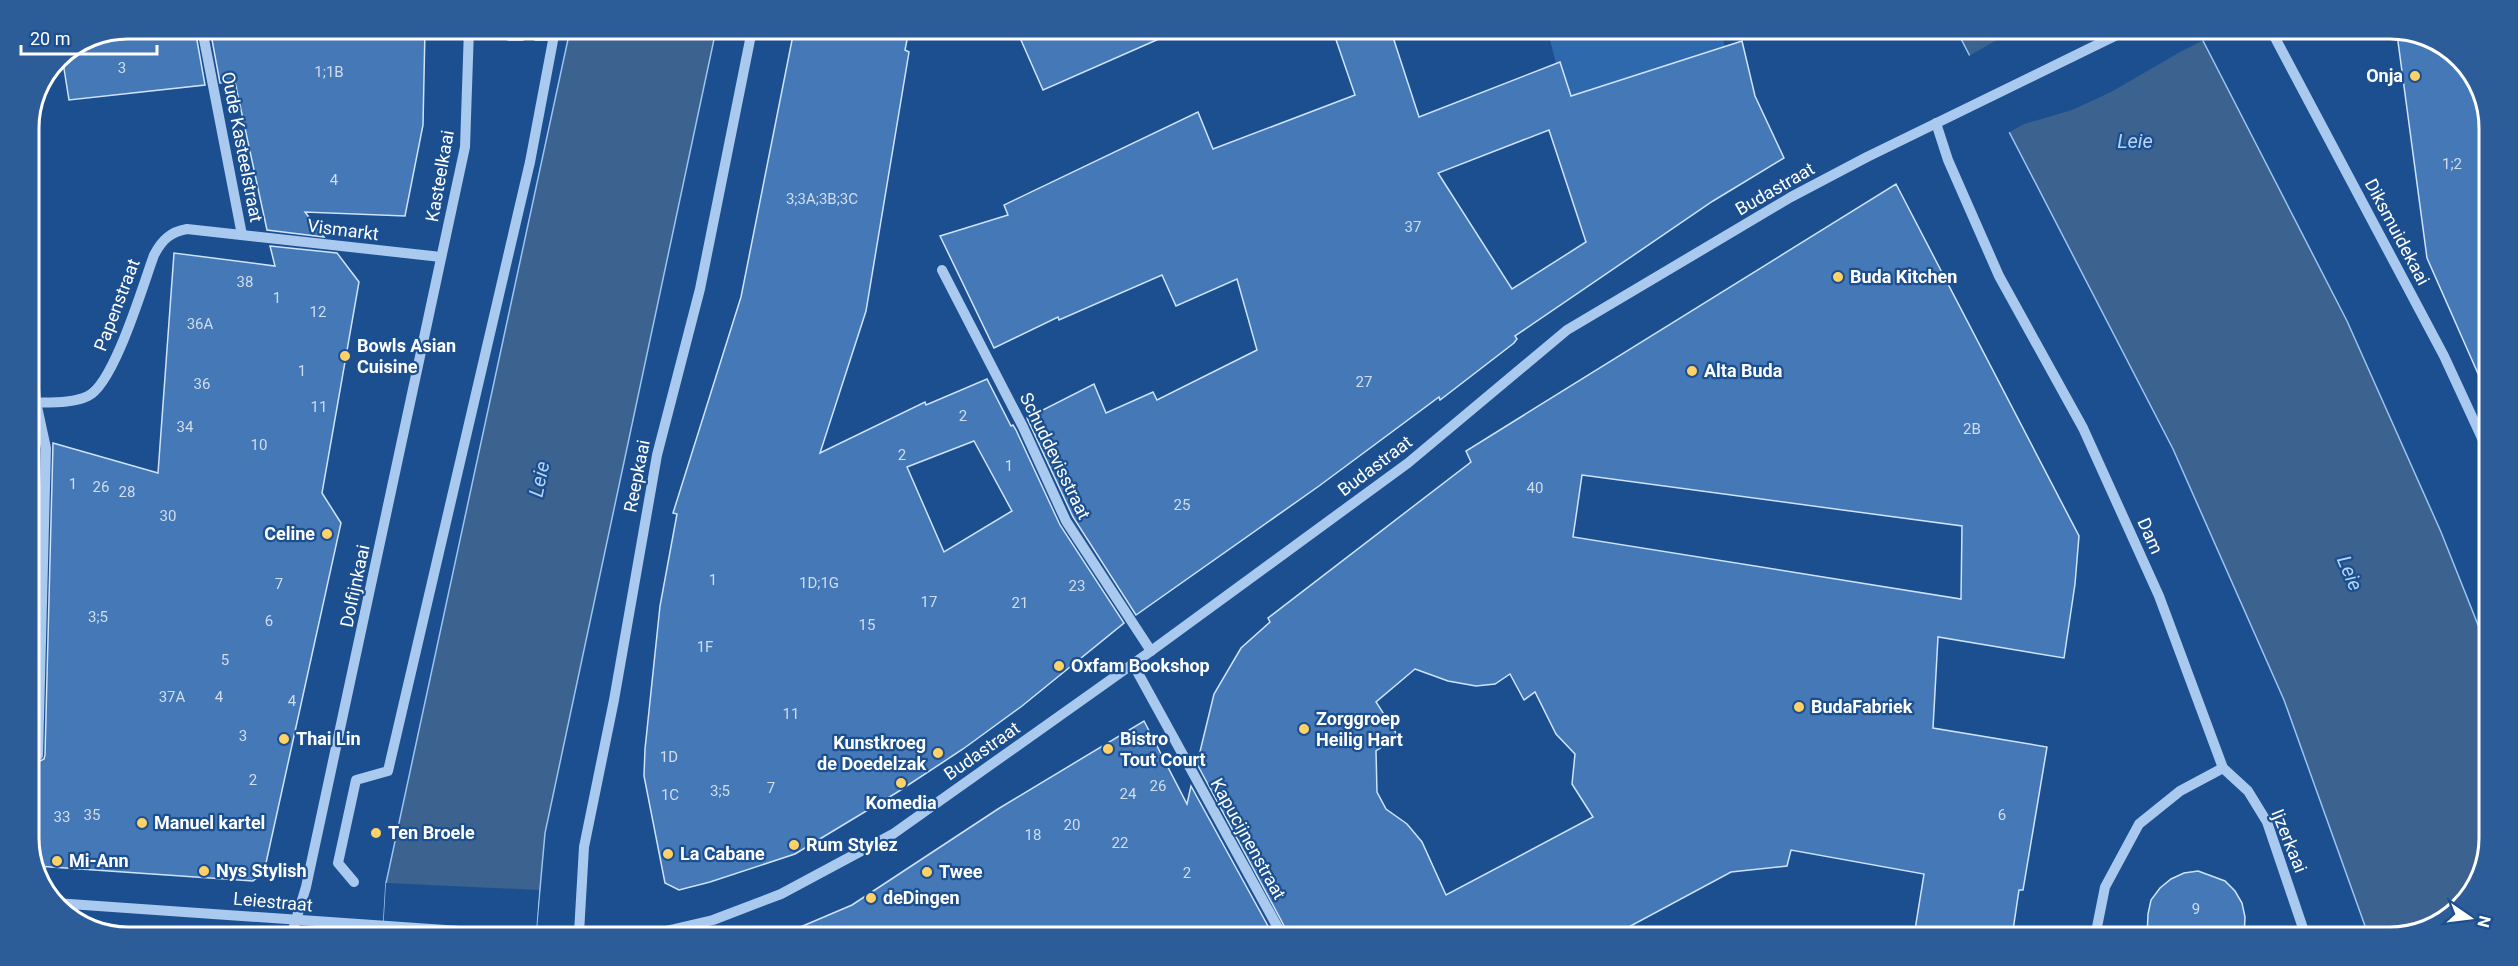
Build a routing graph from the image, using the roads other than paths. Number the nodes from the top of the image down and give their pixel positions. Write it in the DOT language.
graph roads {
  1 [pos="204,39"];
  2 [pos="469,39"];
  3 [pos="554,39"];
  4 [pos="750,39"];
  5 [pos="2109,39"];
  6 [pos="2275,39"];
  7 [pos="1936,123"];
  8 [pos="242,235"];
  9 [pos="441,257"];
  10 [pos="942,270"];
  11 [pos="39,403"];
  12 [pos="39,426"];
  13 [pos="2479,432"];
  14 [pos="1151,651"];
  15 [pos="1133,664"];
  16 [pos="39,755"];
  17 [pos="2223,768"];
  18 [pos="354,882"];
  19 [pos="68,904"];
  20 [pos="295,921"];
  21 [pos="294,927"];
  22 [pos="384,927"];
  23 [pos="579,927"];
  24 [pos="683,927"];
  25 [pos="1278,927"];
  26 [pos="2097,927"];
  27 [pos="2304,927"];
  1 -- 8 [label="street, Oude Kasteelstraat"];
  2 -- 9 [label="street, Kasteelkaai"];
  3 -- 18 [label="street"];
  4 -- 23 [label="street, Reepkaai"];
  5 -- 7 [label="street, Budastraat"];
  6 -- 13 [label="street, Diksmuidekaai"];
  7 -- 14 [label="street, Budastraat"];
  7 -- 17 [label="street, Dam"];
  8 -- 9 [label="street, Vismarkt"];
  8 -- 11 [label="street, Papenstraat"];
  9 -- 20 [label="street, Dolfijnkaai"];
  10 -- 14 [label="street, Schuddevisstraat"];
  12 -- 16 [label="street"];
  14 -- 15 [label="street, Budastraat"];
  15 -- 24 [label="street, Budastraat"];
  15 -- 25 [label="street, Kapucijnenstraat"];
  17 -- 26 [label="street"];
  17 -- 27 [label="street, Ijzerkaai"];
  19 -- 20 [label="street, Leiestraat"];
  20 -- 21 [label="street, Dolfijnkaai"];
  20 -- 22 [label="street, Leiestraat"];
}
